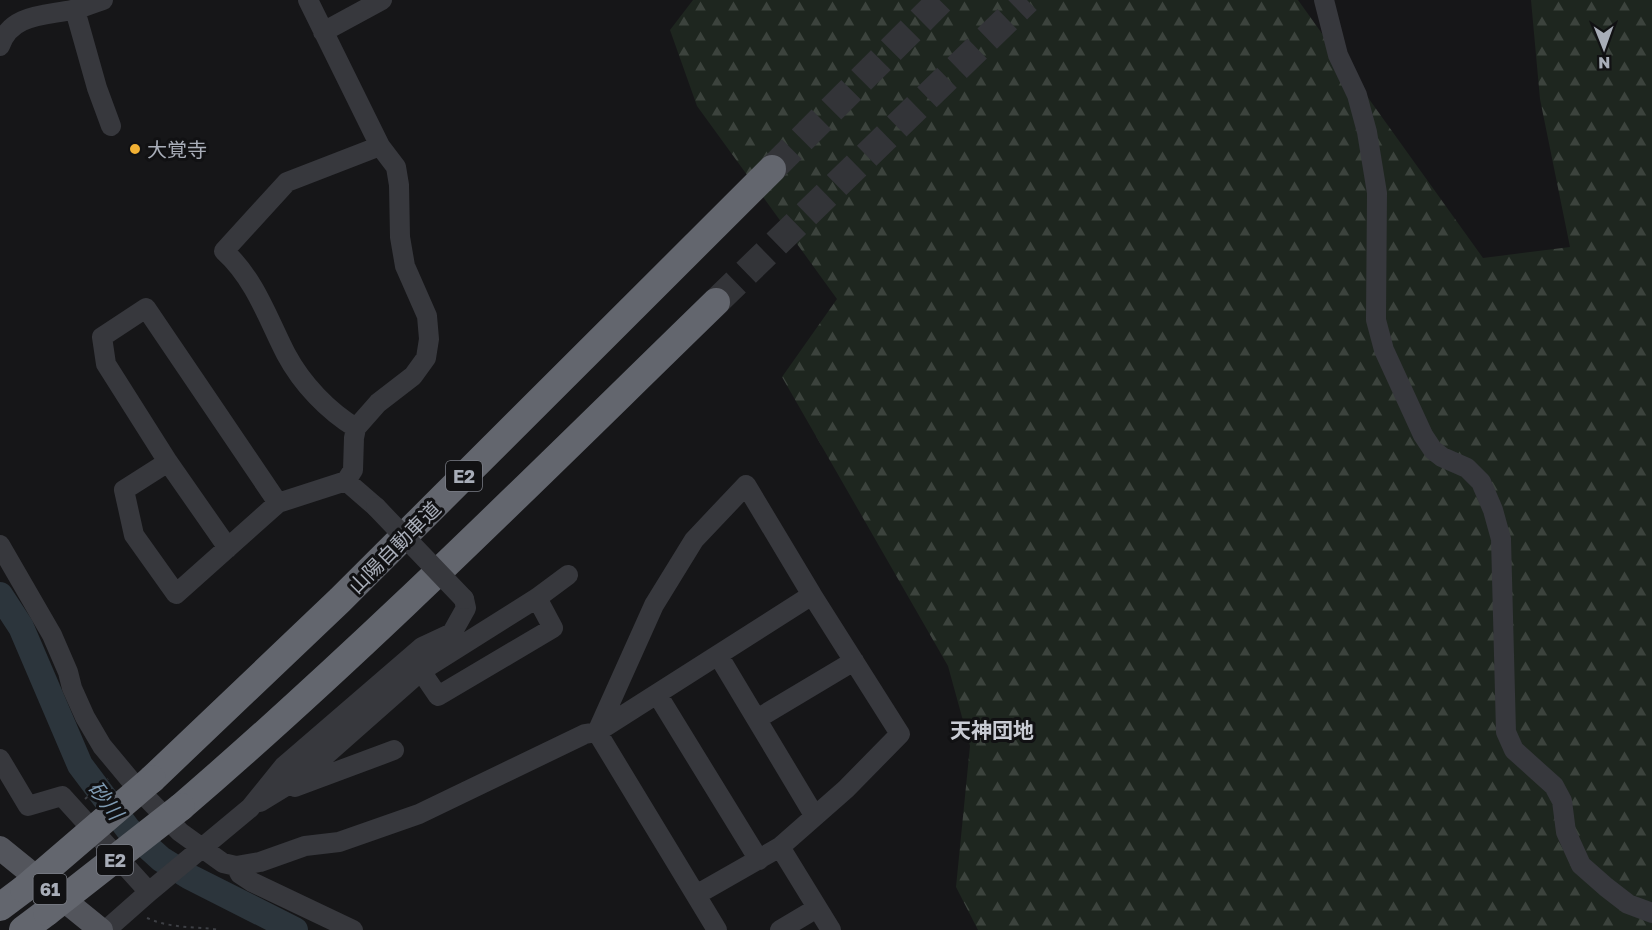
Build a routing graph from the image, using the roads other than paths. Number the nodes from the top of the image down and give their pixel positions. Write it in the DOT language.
graph roads {
  1 [pos="103,0"];
  2 [pos="308,0"];
  3 [pos="382,0"];
  4 [pos="1324,0"];
  5 [pos="63,7"];
  6 [pos="322,32"];
  7 [pos="0,46"];
  8 [pos="111,126"];
  9 [pos="380,146"];
  10 [pos="772,169"];
  11 [pos="716,302"];
  12 [pos="356,428"];
  13 [pos="168,462"];
  14 [pos="346,481"];
  15 [pos="278,503"];
  16 [pos="0,545"];
  17 [pos="228,548"];
  18 [pos="568,574"];
  19 [pos="812,595"];
  20 [pos="537,598"];
  21 [pos="718,655"];
  22 [pos="854,661"];
  23 [pos="421,671"];
  24 [pos="657,694"];
  25 [pos="757,719"];
  26 [pos="597,732"];
  27 [pos="394,750"];
  28 [pos="0,759"];
  29 [pos="280,791"];
  30 [pos="250,808"];
  31 [pos="814,815"];
  32 [pos="200,848"];
  33 [pos="780,848"];
  34 [pos="2,853"];
  35 [pos="759,860"];
  36 [pos="236,866"];
  37 [pos="152,889"];
  38 [pos="696,895"];
  39 [pos="0,907"];
  40 [pos="817,908"];
  41 [pos="1652,913"];
  42 [pos="23,930"];
  43 [pos="101,930"];
  44 [pos="106,930"];
  45 [pos="353,930"];
  46 [pos="717,930"];
  47 [pos="780,930"];
  48 [pos="831,930"];
  1 -- 5 [label="street"];
  2 -- 6 [label="street"];
  3 -- 6 [label="street"];
  4 -- 41 [label="street"];
  5 -- 7 [label="street"];
  5 -- 8 [label="street"];
  6 -- 9 [label="street"];
  9 -- 12 [label="street"];
  9 -- 12 [label="street"];
  10 -- 39 [label="highway, 山陽自動車道 / E2, bridge"];
  11 -- 42 [label="highway, E2, bridge"];
  12 -- 14 [label="street"];
  13 -- 15 [label="street"];
  13 -- 17 [label="street"];
  13 -- 17 [label="street"];
  14 -- 15 [label="street"];
  14 -- 30 [label="street, bridge"];
  15 -- 17 [label="street"];
  16 -- 32 [label="street"];
  18 -- 20 [label="street"];
  19 -- 21 [label="street"];
  19 -- 22 [label="street"];
  19 -- 26 [label="street"];
  20 -- 23 [label="street"];
  20 -- 23 [label="street"];
  21 -- 24 [label="street"];
  21 -- 25 [label="street"];
  22 -- 25 [label="street"];
  22 -- 31 [label="street"];
  23 -- 29 [label="street"];
  24 -- 26 [label="street"];
  24 -- 35 [label="street"];
  25 -- 31 [label="street"];
  26 -- 36 [label="street"];
  26 -- 38 [label="street"];
  27 -- 29 [label="street"];
  28 -- 37 [label="street"];
  29 -- 30 [label="street"];
  30 -- 32 [label="street"];
  31 -- 33 [label="street"];
  32 -- 36 [label="street"];
  32 -- 37 [label="street"];
  33 -- 35 [label="street"];
  33 -- 40 [label="street"];
  34 -- 43 [label="main road, 61"];
  35 -- 38 [label="street"];
  36 -- 45 [label="street"];
  37 -- 44 [label="street"];
  38 -- 46 [label="street"];
  40 -- 47 [label="street"];
  40 -- 48 [label="street"];
}
